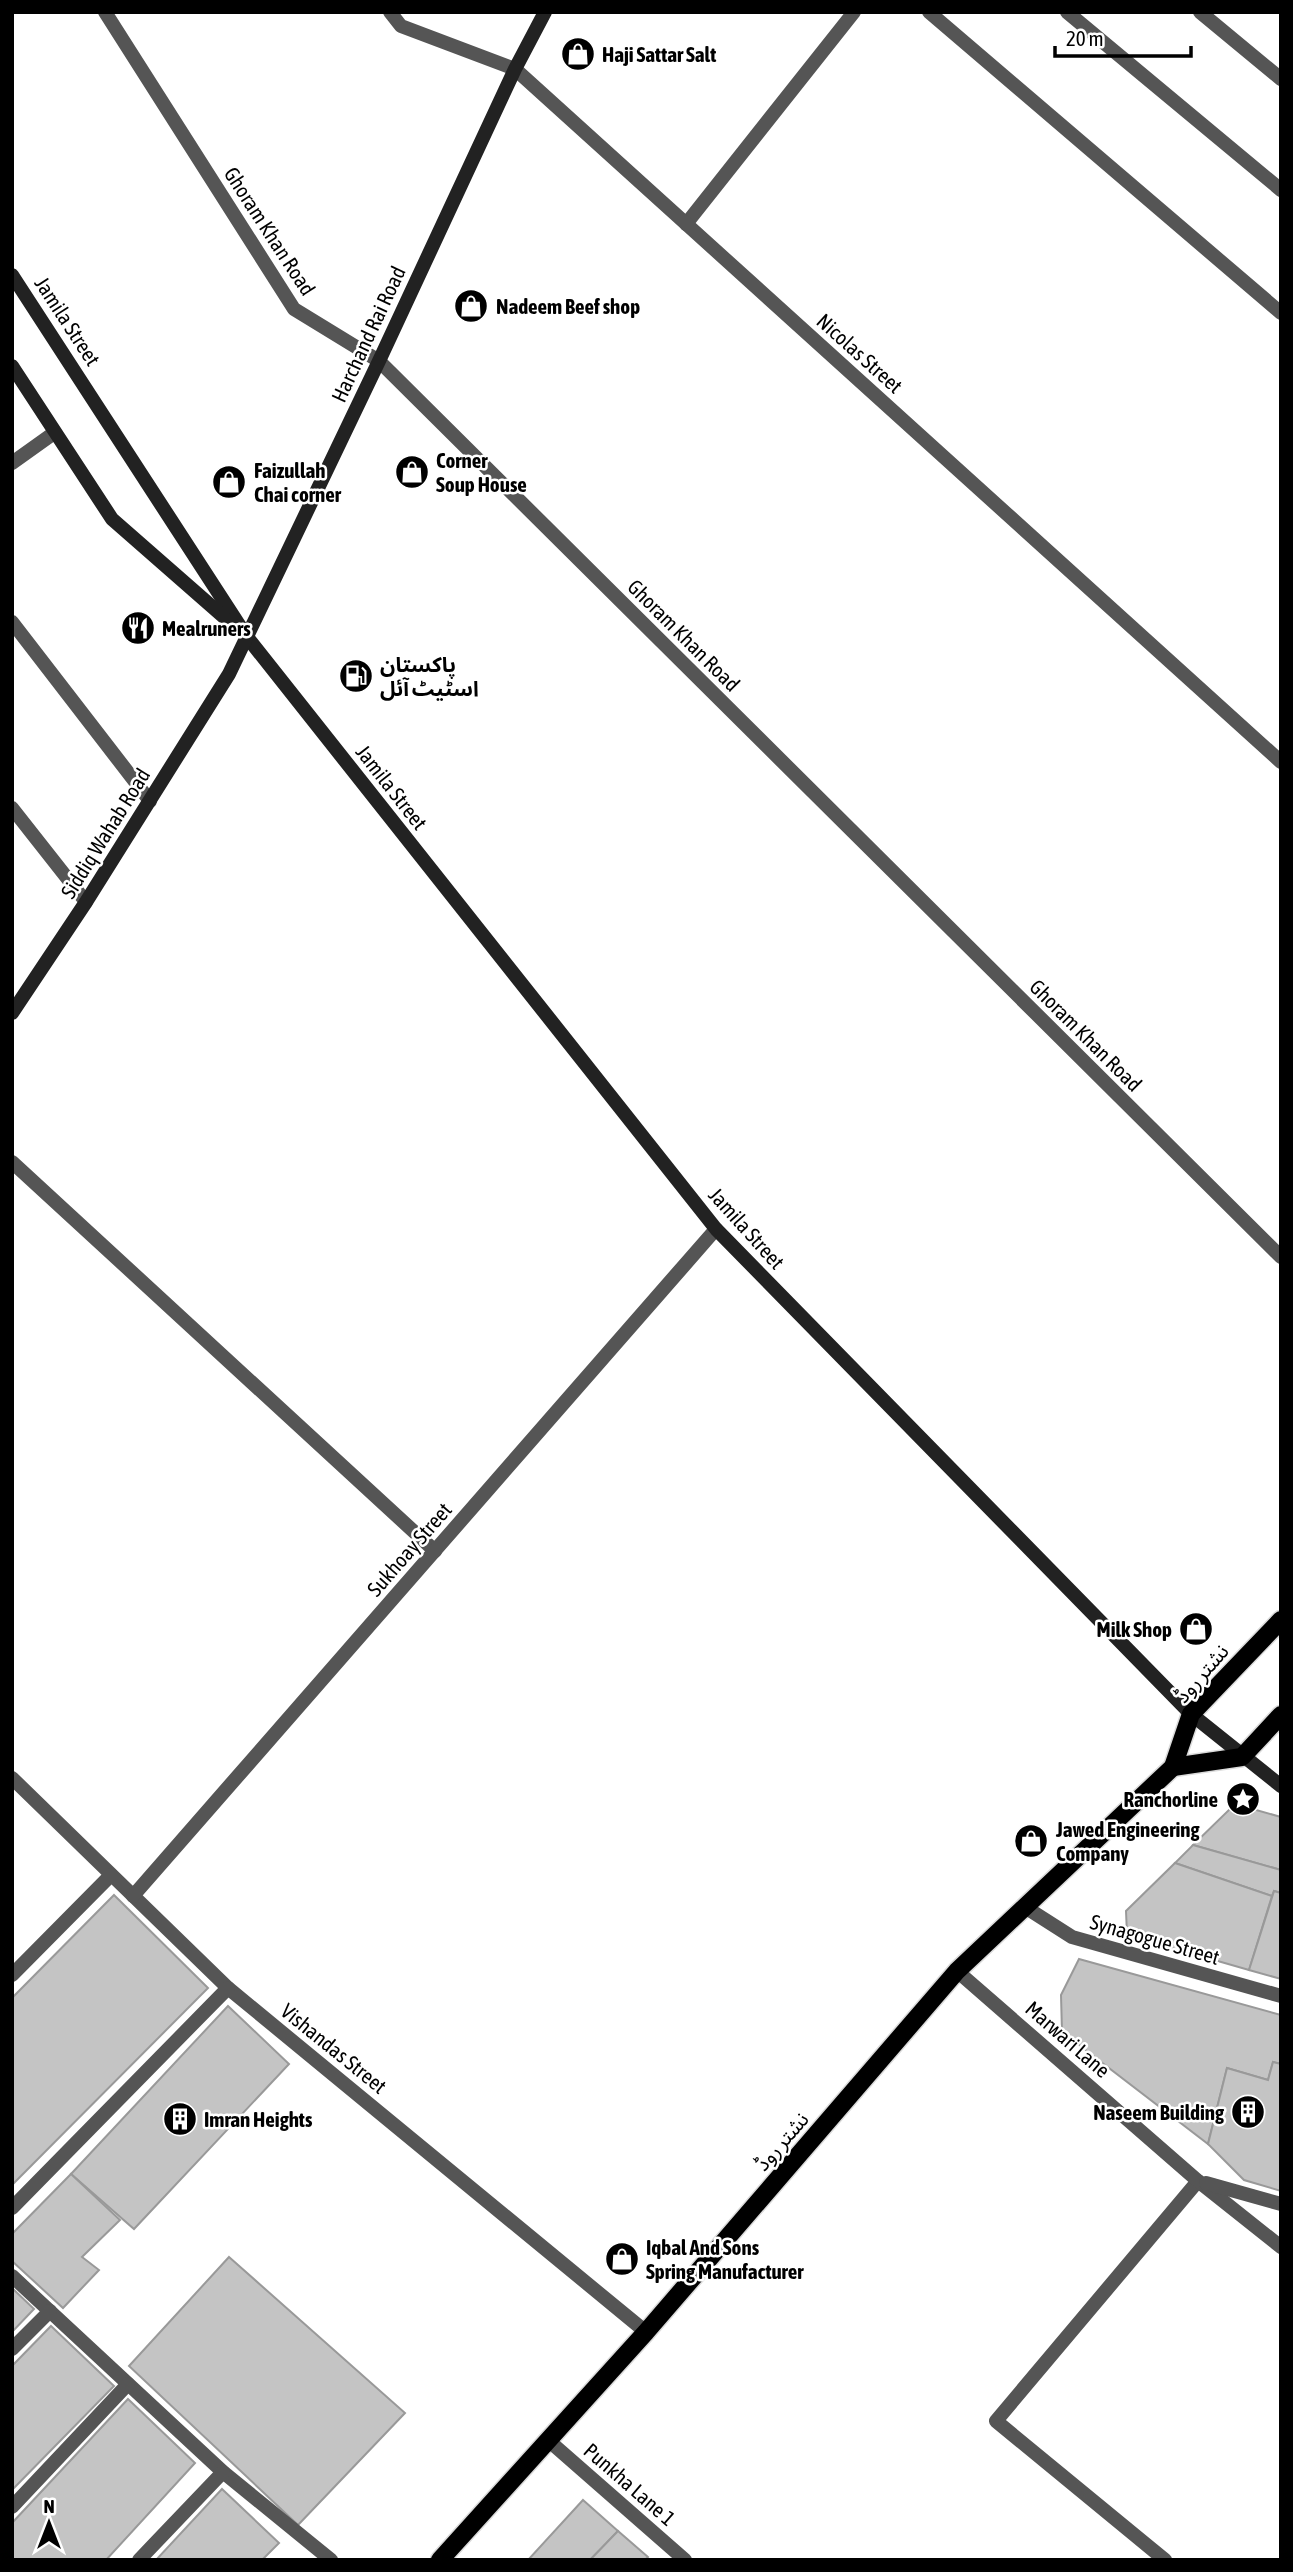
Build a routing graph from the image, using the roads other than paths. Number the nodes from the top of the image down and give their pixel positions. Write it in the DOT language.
graph roads {
  1 [pos="105,12"];
  2 [pos="390,12"];
  3 [pos="545,12"];
  4 [pos="854,12"];
  5 [pos="929,12"];
  6 [pos="1067,12"];
  7 [pos="1200,12"];
  8 [pos="515,69"];
  9 [pos="1281,79"];
  10 [pos="1281,190"];
  11 [pos="686,224"];
  12 [pos="12,275"];
  13 [pos="1281,313"];
  14 [pos="379,361"];
  15 [pos="12,366"];
  16 [pos="54,433"];
  17 [pos="12,463"];
  18 [pos="12,622"];
  19 [pos="247,637"];
  20 [pos="229,674"];
  21 [pos="1281,762"];
  22 [pos="150,802"];
  23 [pos="12,808"];
  24 [pos="86,902"];
  25 [pos="12,1013"];
  26 [pos="12,1162"];
  27 [pos="716,1229"];
  28 [pos="1281,1257"];
  29 [pos="435,1551"];
  30 [pos="1281,1620"];
  31 [pos="1191,1714"];
  32 [pos="1281,1715"];
  33 [pos="1241,1757"];
  34 [pos="1173,1768"];
  35 [pos="12,1778"];
  36 [pos="1280,1786"];
  37 [pos="111,1875"];
  38 [pos="133,1896"];
  39 [pos="1025,1907"];
  40 [pos="957,1971"];
  41 [pos="12,1975"];
  42 [pos="228,1988"];
  43 [pos="1281,1996"];
  44 [pos="1198,2181"];
  45 [pos="1281,2204"];
  46 [pos="12,2208"];
  47 [pos="1281,2247"];
  48 [pos="12,2276"];
  49 [pos="50,2311"];
  50 [pos="646,2332"];
  51 [pos="12,2350"];
  52 [pos="128,2384"];
  53 [pos="548,2440"];
  54 [pos="223,2472"];
  55 [pos="12,2507"];
  56 [pos="139,2560"];
  57 [pos="331,2560"];
  58 [pos="440,2560"];
  59 [pos="685,2560"];
  60 [pos="1165,2560"];
  1 -- 14 [label="street, Ghoram Khan Road"];
  2 -- 8 [label="street, Nicolas Street"];
  3 -- 8 [label="main road, Harchand Rai Road"];
  4 -- 11 [label="street"];
  5 -- 13 [label="street"];
  6 -- 10 [label="street"];
  7 -- 9 [label="street"];
  8 -- 11 [label="street, Nicolas Street"];
  8 -- 14 [label="main road, Harchand Rai Road"];
  11 -- 21 [label="street, Nicolas Street"];
  12 -- 19 [label="main road, Jamila Street"];
  14 -- 19 [label="main road, Harchand Rai Road"];
  14 -- 28 [label="street, Ghoram Khan Road"];
  15 -- 16 [label="main road, Jamila Street"];
  16 -- 17 [label="street"];
  16 -- 19 [label="main road, Jamila Street"];
  18 -- 22 [label="street"];
  19 -- 20 [label="main road, Harchand Rai Road"];
  19 -- 27 [label="main road, Jamila Street"];
  20 -- 22 [label="main road, Siddiq Wahab Road"];
  22 -- 24 [label="main road, Siddiq Wahab Road"];
  23 -- 24 [label="street"];
  24 -- 25 [label="main road, Siddiq Wahab Road"];
  26 -- 29 [label="street"];
  27 -- 29 [label="street, Sukhoay Street"];
  27 -- 31 [label="main road, Jamila Street"];
  29 -- 38 [label="street, Sukhoay Street"];
  30 -- 31 [label="main road, نشتر روڈ"];
  31 -- 33 [label="main road, Jamila Street"];
  31 -- 34 [label="main road, نشتر روڈ"];
  32 -- 33 [label="main road"];
  33 -- 34 [label="main road"];
  33 -- 36 [label="main road, Jamila Street"];
  34 -- 39 [label="main road, نشتر روڈ"];
  35 -- 37 [label="street, Vishandas Street"];
  37 -- 38 [label="street, Vishandas Street"];
  37 -- 41 [label="street"];
  38 -- 42 [label="street, Vishandas Street"];
  39 -- 40 [label="main road, نشتر روڈ"];
  39 -- 43 [label="street, Synagogue Street"];
  40 -- 44 [label="street, Marwari Lane"];
  40 -- 50 [label="main road, نشتر روڈ"];
  42 -- 46 [label="street"];
  42 -- 50 [label="street, Vishandas Street"];
  44 -- 45 [label="street"];
  44 -- 47 [label="street, Marwari Lane"];
  44 -- 60 [label="street"];
  48 -- 49 [label="street"];
  49 -- 51 [label="street"];
  49 -- 52 [label="street"];
  50 -- 53 [label="main road, نشتر روڈ"];
  52 -- 54 [label="street"];
  52 -- 55 [label="street"];
  53 -- 58 [label="main road, نشتر روڈ"];
  53 -- 59 [label="street, Punkha Lane 1"];
  54 -- 56 [label="street"];
  54 -- 57 [label="street"];
}
